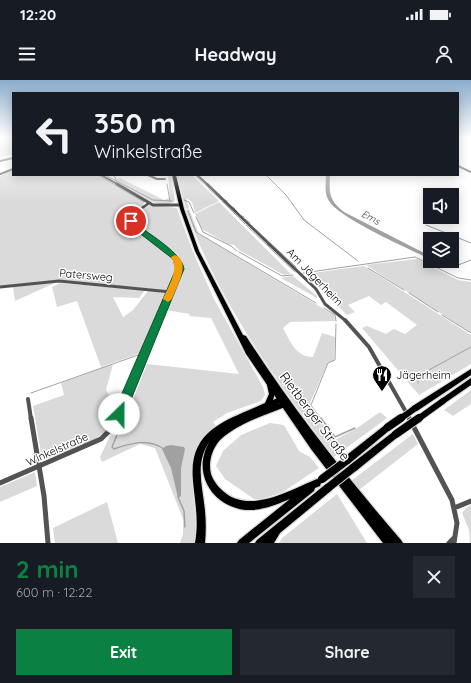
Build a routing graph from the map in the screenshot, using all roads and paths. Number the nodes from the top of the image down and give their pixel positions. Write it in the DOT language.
graph roads {
  1 [pos="459,166"];
  2 [pos="12,169"];
  3 [pos="471,172"];
  4 [pos="0,174"];
  5 [pos="103,176"];
  6 [pos="150,176"];
  7 [pos="174,176"];
  8 [pos="198,176"];
  9 [pos="165,179"];
  10 [pos="149,203"];
  11 [pos="182,208"];
  12 [pos="0,287"];
  13 [pos="171,292"];
  14 [pos="220,298"];
  15 [pos="471,372"];
  16 [pos="471,381"];
  17 [pos="270,385"];
  18 [pos="28,399"];
  19 [pos="284,402"];
  20 [pos="268,405"];
  21 [pos="40,466"];
  22 [pos="319,481"];
  23 [pos="0,483"];
  24 [pos="471,501"];
  25 [pos="454,508"];
  26 [pos="277,529"];
  27 [pos="455,540"];
  28 [pos="48,543"];
  29 [pos="200,543"];
  30 [pos="242,543"];
  31 [pos="260,543"];
  32 [pos="269,543"];
  33 [pos="389,543"];
  34 [pos="398,543"];
  35 [pos="449,543"];
  1 -- 3 [label="street"];
  2 -- 4 [label="street"];
  5 -- 10 [label="street"];
  6 -- 9 [label="street"];
  7 -- 11 [label="main road, Rietberger Straße"];
  8 -- 25 [label="street, Am Jägerheim"];
  10 -- 11 [label="street"];
  10 -- 13 [label="street, Winkelstraße"];
  11 -- 14 [label="main road, Rietberger Straße"];
  12 -- 13 [label="street, Patersweg"];
  13 -- 21 [label="street, Winkelstraße"];
  14 -- 17 [label="main road, Rietberger Straße"];
  14 -- 19 [label="main road, Rietberger Straße"];
  15 -- 22 [label="main road, bridge"];
  16 -- 26 [label="main road, bridge"];
  17 -- 19 [label="main road, Rietberger Straße"];
  17 -- 20 [label="main road"];
  18 -- 21 [label="street"];
  19 -- 20 [label="main road"];
  19 -- 22 [label="main road"];
  19 -- 33 [label="main road, Rietberger Straße"];
  19 -- 34 [label="main road, Rietberger Straße"];
  20 -- 29 [label="main road"];
  21 -- 23 [label="street, Winkelstraße"];
  21 -- 28 [label="street"];
  22 -- 30 [label="main road"];
  24 -- 25 [label="street"];
  25 -- 27 [label="street, Am Jägerheim"];
  26 -- 31 [label="main road"];
  26 -- 32 [label="main road"];
  27 -- 35 [label="street, Am Jägerheim"];
}
